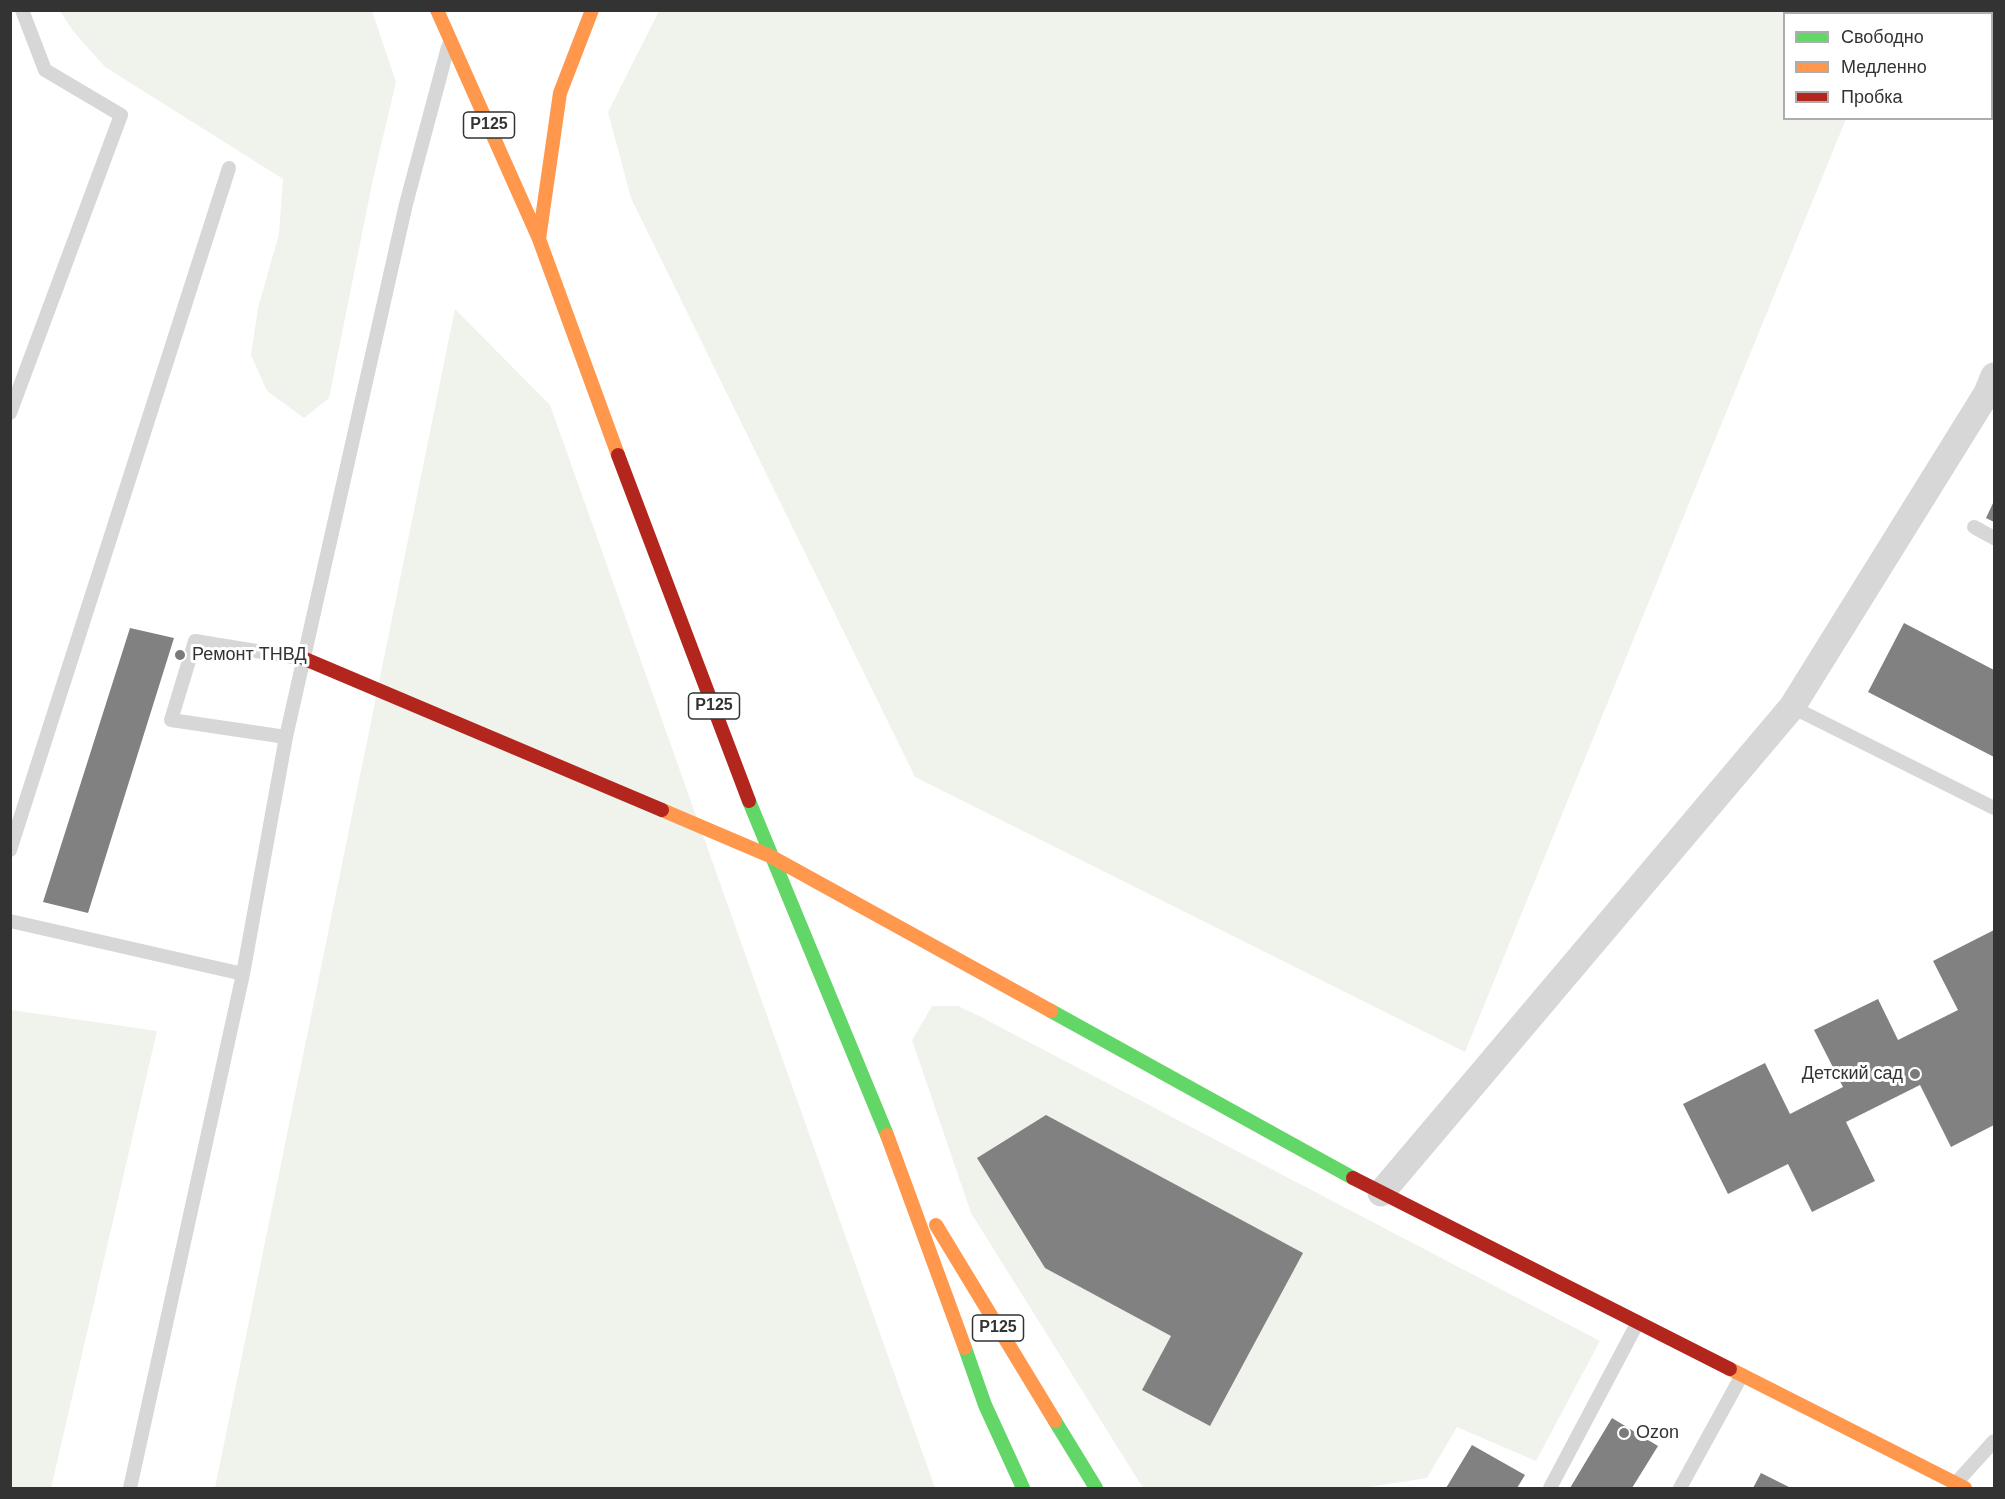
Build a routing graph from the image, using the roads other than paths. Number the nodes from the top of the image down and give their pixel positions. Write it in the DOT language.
graph roads {
  1 [pos="22,10"];
  2 [pos="437,10"];
  3 [pos="592,10"];
  4 [pos="450,36"];
  5 [pos="229,168"];
  6 [pos="539,239"];
  7 [pos="1992,386"];
  8 [pos="10,413"];
  9 [pos="1974,527"];
  10 [pos="1995,538"];
  11 [pos="305,659"];
  12 [pos="1792,707"];
  13 [pos="286,737"];
  14 [pos="1995,808"];
  15 [pos="10,850"];
  16 [pos="770,856"];
  17 [pos="10,921"];
  18 [pos="243,974"];
  19 [pos="901,1167"];
  20 [pos="1381,1193"];
  21 [pos="1638,1323"];
  22 [pos="1742,1375"];
  23 [pos="1995,1441"];
  24 [pos="1961,1486"];
  25 [pos="130,1488"];
  26 [pos="1023,1488"];
  27 [pos="1096,1488"];
  28 [pos="1550,1488"];
  29 [pos="1680,1488"];
  1 -- 8 [label="lane"];
  2 -- 4 [label="main road, Р125"];
  3 -- 6 [label="main road, Р125"];
  4 -- 6 [label="main road, Р125"];
  4 -- 11 [label="lane"];
  5 -- 15 [label="lane"];
  6 -- 16 [label="main road, Р125"];
  7 -- 12 [label="street"];
  9 -- 10 [label="lane"];
  11 -- 13 [label="lane"];
  11 -- 13 [label="lane"];
  11 -- 16 [label="main road"];
  12 -- 14 [label="lane"];
  12 -- 20 [label="street"];
  13 -- 18 [label="lane"];
  16 -- 19 [label="main road, Р125"];
  16 -- 20 [label="main road"];
  17 -- 18 [label="lane"];
  18 -- 25 [label="lane"];
  19 -- 26 [label="main road, Р125"];
  19 -- 27 [label="main road, Р125"];
  20 -- 21 [label="main road"];
  21 -- 22 [label="main road"];
  21 -- 28 [label="lane"];
  22 -- 24 [label="main road"];
  22 -- 29 [label="lane"];
  23 -- 24 [label="lane"];
}
